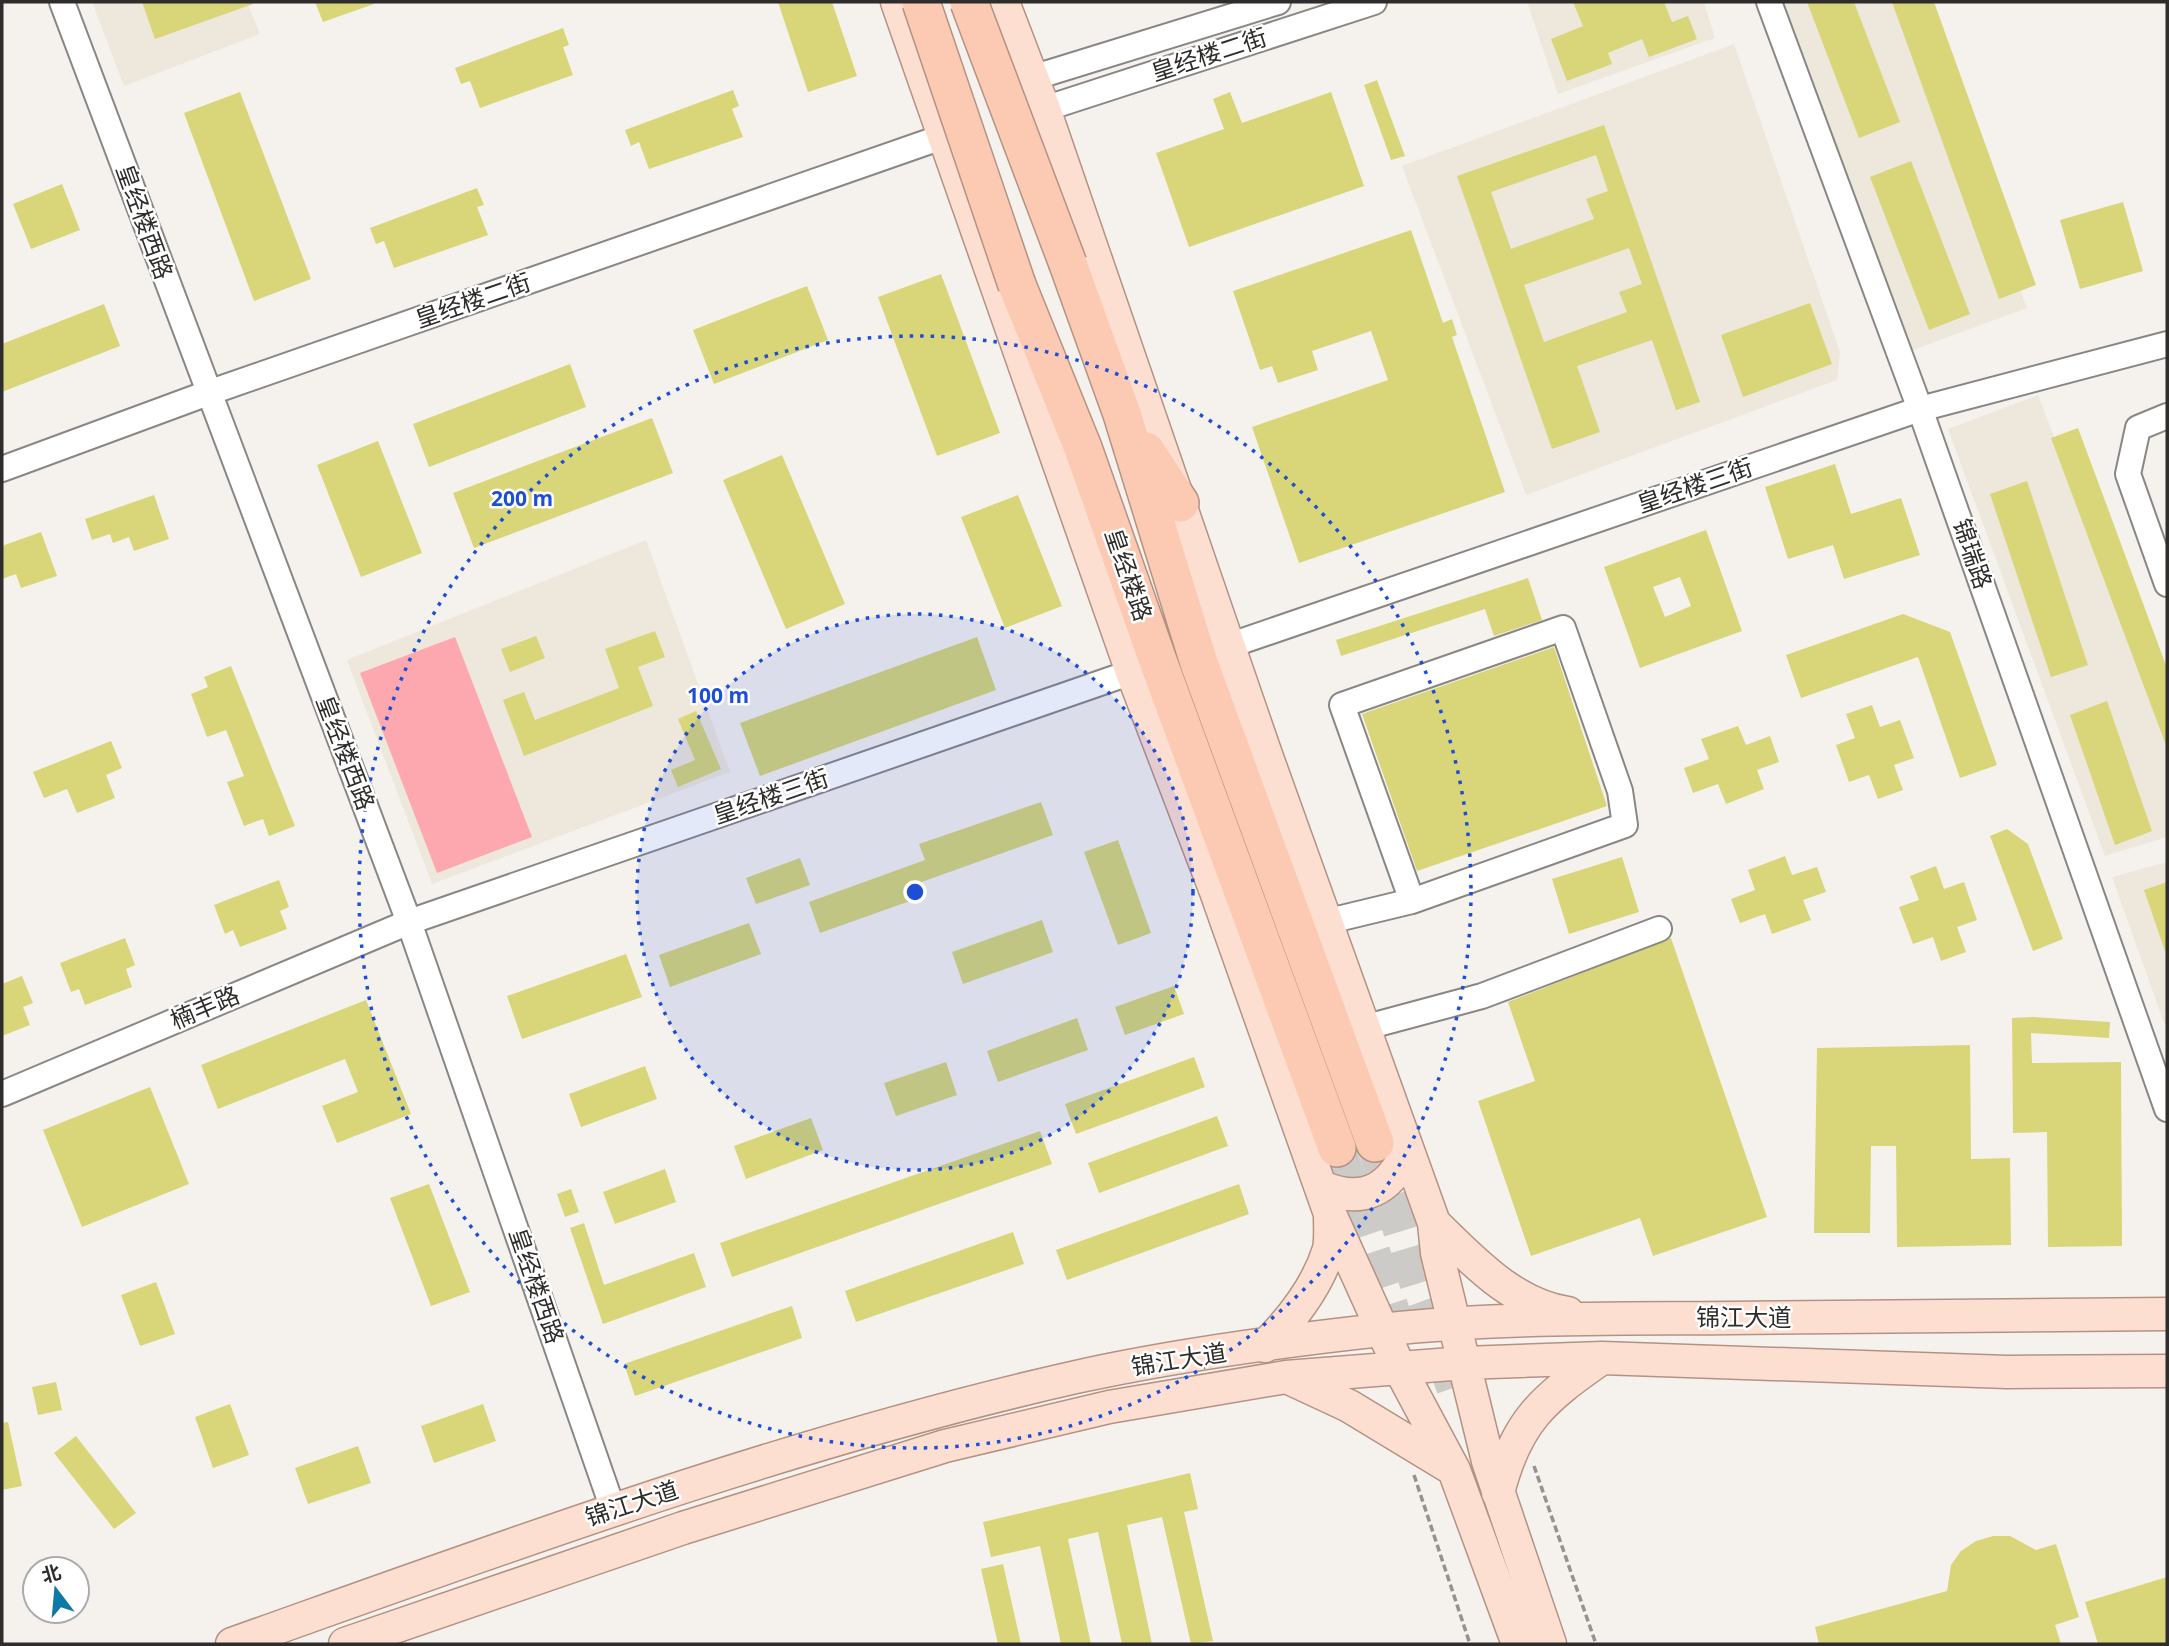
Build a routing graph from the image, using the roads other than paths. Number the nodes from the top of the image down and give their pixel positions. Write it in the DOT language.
graph roads {
  1 [pos="62,2"];
  2 [pos="897,2"];
  3 [pos="921,2"];
  4 [pos="968,2"];
  5 [pos="1003,2"];
  6 [pos="1278,2"];
  7 [pos="1374,2"];
  8 [pos="1769,2"];
  9 [pos="1032,78"];
  10 [pos="1044,109"];
  11 [pos="945,136"];
  12 [pos="1017,285"];
  13 [pos="2167,344"];
  14 [pos="208,393"];
  15 [pos="1920,409"];
  16 [pos="1122,414"];
  17 [pos="2167,416"];
  18 [pos="1055,448"];
  19 [pos="2,469"];
  20 [pos="1180,503"];
  21 [pos="2167,584"];
  22 [pos="1228,646"];
  23 [pos="1132,672"];
  24 [pos="1412,901"];
  25 [pos="409,922"];
  26 [pos="1325,922"];
  27 [pos="1659,929"];
  28 [pos="1363,1028"];
  29 [pos="2,1094"];
  30 [pos="2167,1109"];
  31 [pos="1337,1148"];
  32 [pos="1391,1148"];
  33 [pos="1326,1200"];
  34 [pos="1434,1223"];
  35 [pos="2167,1314"];
  36 [pos="1608,1319"];
  37 [pos="1455,1324"];
  38 [pos="1381,1330"];
  39 [pos="1265,1346"];
  40 [pos="1602,1358"];
  41 [pos="1464,1363"];
  42 [pos="1400,1370"];
  43 [pos="2167,1371"];
  44 [pos="1286,1377"];
  45 [pos="1454,1469"];
  46 [pos="1498,1493"];
  47 [pos="613,1509"];
  48 [pos="232,1644"];
  49 [pos="345,1644"];
  50 [pos="1518,1644"];
  51 [pos="1550,1644"];
  1 -- 14 [label="street, 皇经楼西路"];
  2 -- 11 [label="main road"];
  3 -- 12 [label="highway, 皇经楼路, bridge"];
  4 -- 16 [label="highway, 皇经楼路, bridge"];
  5 -- 9 [label="main road"];
  6 -- 9 [label="street, 皇经楼二街"];
  7 -- 10 [label="street, 皇经楼二街"];
  8 -- 15 [label="street, 锦瑞路"];
  9 -- 10 [label="main road"];
  10 -- 20 [label="main road"];
  11 -- 14 [label="street, 皇经楼二街"];
  11 -- 18 [label="main road"];
  12 -- 18 [label="highway"];
  12 -- 31 [label="highway, 皇经楼路"];
  13 -- 15 [label="street, 皇经楼三街"];
  14 -- 19 [label="street, 皇经楼二街"];
  14 -- 25 [label="street, 皇经楼西路"];
  15 -- 22 [label="street, 皇经楼三街"];
  15 -- 30 [label="street, 锦瑞路"];
  16 -- 20 [label="highway"];
  16 -- 32 [label="highway, 皇经楼路"];
  17 -- 21 [label="street"];
  18 -- 23 [label="main road"];
  20 -- 22 [label="main road"];
  22 -- 26 [label="main road"];
  23 -- 25 [label="street, 皇经楼三街"];
  23 -- 33 [label="main road"];
  24 -- 24 [label="street"];
  24 -- 26 [label="street"];
  25 -- 29 [label="street, 楠丰路"];
  25 -- 47 [label="street, 皇经楼西路"];
  26 -- 28 [label="main road"];
  27 -- 28 [label="street"];
  28 -- 32 [label="main road"];
  32 -- 33 [label="main road"];
  32 -- 34 [label="main road"];
  33 -- 38 [label="main road"];
  33 -- 39 [label="main road"];
  34 -- 36 [label="main road"];
  34 -- 37 [label="main road"];
  35 -- 36 [label="main road, 锦江大道"];
  36 -- 37 [label="main road, 锦江大道"];
  37 -- 38 [label="main road, 锦江大道"];
  37 -- 41 [label="main road"];
  38 -- 39 [label="main road, 锦江大道"];
  38 -- 42 [label="main road"];
  39 -- 47 [label="main road, 锦江大道"];
  40 -- 41 [label="main road, 锦江大道"];
  40 -- 43 [label="main road, 锦江大道"];
  40 -- 46 [label="main road"];
  41 -- 42 [label="main road, 锦江大道"];
  41 -- 46 [label="main road"];
  42 -- 44 [label="main road, 锦江大道"];
  42 -- 45 [label="main road"];
  44 -- 45 [label="main road"];
  44 -- 49 [label="main road, 锦江大道"];
  45 -- 50 [label="main road"];
  46 -- 51 [label="main road"];
  47 -- 48 [label="main road, 锦江大道"];
}
